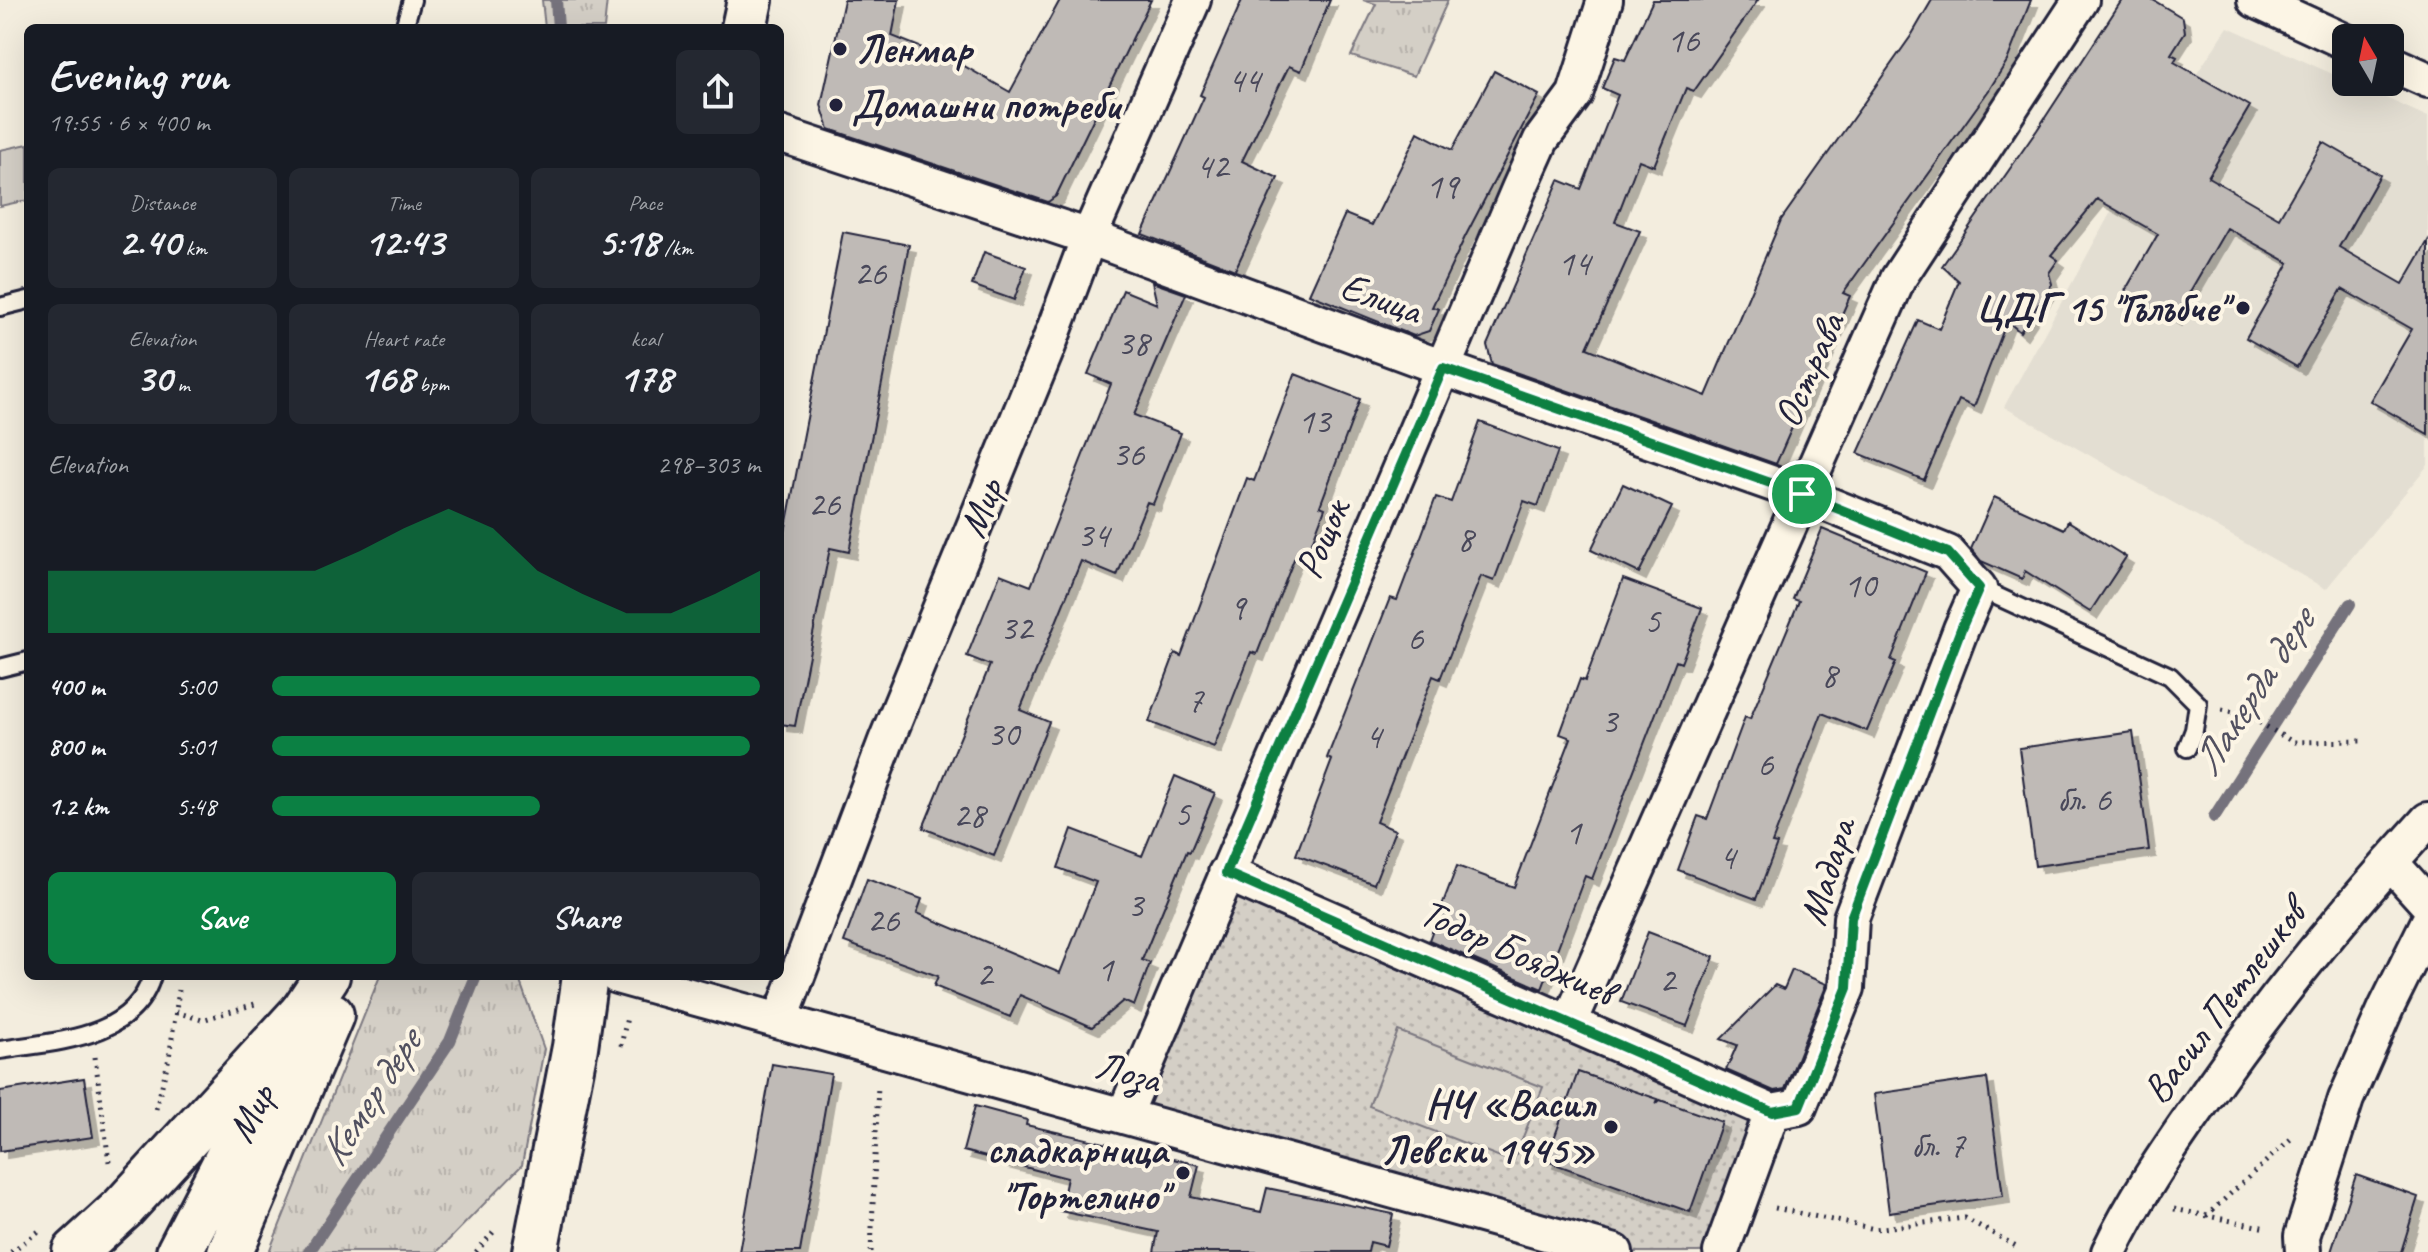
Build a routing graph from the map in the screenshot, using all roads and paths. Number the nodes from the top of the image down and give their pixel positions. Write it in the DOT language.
graph roads {
  1 [pos="412,0"];
  2 [pos="750,0"];
  3 [pos="1193,0"];
  4 [pos="1605,0"];
  5 [pos="2081,0"];
  6 [pos="2255,0"];
  7 [pos="405,24"];
  8 [pos="745,24"];
  9 [pos="2332,36"];
  10 [pos="2404,69"];
  11 [pos="2428,80"];
  12 [pos="784,135"];
  13 [pos="1089,237"];
  14 [pos="24,301"];
  15 [pos="0,307"];
  16 [pos="1443,368"];
  17 [pos="1802,494"];
  18 [pos="1979,588"];
  19 [pos="24,662"];
  20 [pos="0,668"];
  21 [pos="2248,716"];
  22 [pos="2366,741"];
  23 [pos="2187,748"];
  24 [pos="2428,820"];
  25 [pos="2390,862"];
  26 [pos="1226,873"];
  27 [pos="2428,904"];
  28 [pos="2428,923"];
  29 [pos="151,980"];
  30 [pos="324,980"];
  31 [pos="346,980"];
  32 [pos="584,980"];
  33 [pos="631,980"];
  34 [pos="179,987"];
  35 [pos="176,1012"];
  36 [pos="303,1012"];
  37 [pos="780,1021"];
  38 [pos="1570,1022"];
  39 [pos="92,1035"];
  40 [pos="0,1050"];
  41 [pos="878,1092"];
  42 [pos="1772,1112"];
  43 [pos="154,1116"];
  44 [pos="1124,1116"];
  45 [pos="2297,1133"];
  46 [pos="109,1150"];
  47 [pos="1739,1200"];
  48 [pos="2136,1201"];
  49 [pos="2206,1216"];
  50 [pos="2302,1244"];
  51 [pos="2016,1246"];
  52 [pos="75,1252"];
  53 [pos="179,1252"];
  54 [pos="230,1252"];
  55 [pos="535,1252"];
  56 [pos="871,1252"];
  57 [pos="1615,1252"];
  58 [pos="1721,1252"];
  59 [pos="2109,1252"];
  1 -- 7 [label="lane"];
  2 -- 8 [label="main road"];
  3 -- 13 [label="street, Мир"];
  4 -- 16 [label="street, Рощок"];
  5 -- 17 [label="street, Острава"];
  6 -- 9 [label="street"];
  10 -- 11 [label="street"];
  12 -- 13 [label="street, Елица"];
  13 -- 16 [label="street, Елица"];
  13 -- 37 [label="street, Мир"];
  14 -- 15 [label="lane"];
  16 -- 17 [label="street, Елица"];
  16 -- 26 [label="street, Рощок"];
  17 -- 18 [label="street, Елица"];
  17 -- 38 [label="street, Острава"];
  18 -- 23 [label="lane"];
  18 -- 42 [label="street, Мадара"];
  19 -- 20 [label="lane"];
  21 -- 22 [label="path"];
  24 -- 25 [label="street, Васил Петлешков"];
  25 -- 27 [label="street"];
  25 -- 48 [label="street, Васил Петлешков"];
  26 -- 38 [label="street, Тодор Бояджиев"];
  26 -- 44 [label="street, Рощок"];
  28 -- 50 [label="street"];
  29 -- 39 [label="lane"];
  30 -- 36 [label="main road, Мир"];
  31 -- 54 [label="main road, Мир"];
  32 -- 55 [label="main road"];
  33 -- 37 [label="street, Лоза"];
  34 -- 35 [label="path"];
  35 -- 36 [label="path"];
  35 -- 43 [label="path"];
  36 -- 52 [label="main road"];
  36 -- 53 [label="main road, Мир"];
  37 -- 44 [label="street, Лоза"];
  38 -- 42 [label="street, Тодор Бояджиев"];
  39 -- 40 [label="lane"];
  39 -- 46 [label="path"];
  41 -- 56 [label="path"];
  42 -- 47 [label="street"];
  44 -- 57 [label="street, Лоза"];
  45 -- 49 [label="path"];
  47 -- 51 [label="path"];
  47 -- 58 [label="street"];
  48 -- 49 [label="path"];
  48 -- 59 [label="street, Васил Петлешков"];
  49 -- 50 [label="path"];
}
